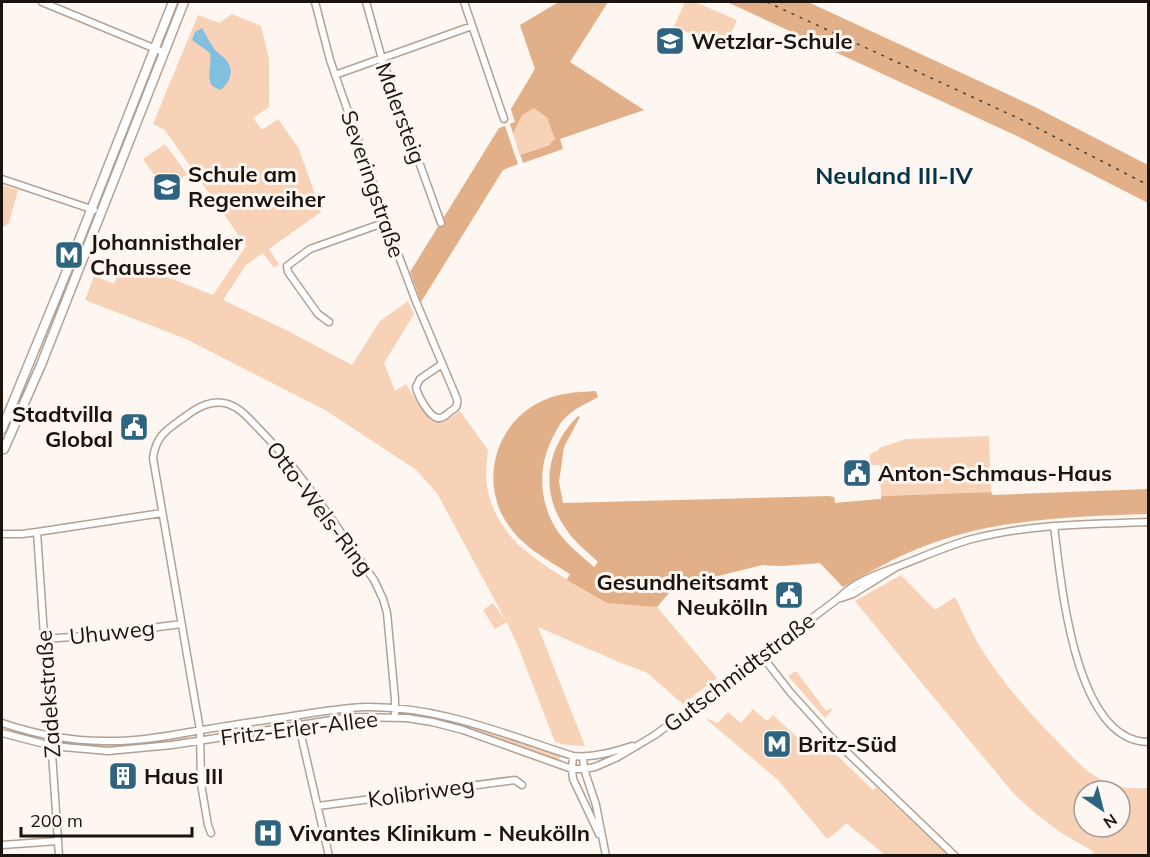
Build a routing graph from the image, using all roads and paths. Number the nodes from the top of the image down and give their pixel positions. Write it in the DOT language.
graph roads {
  1 [pos="42,2"];
  2 [pos="172,2"];
  3 [pos="184,2"];
  4 [pos="315,2"];
  5 [pos="366,2"];
  6 [pos="464,2"];
  7 [pos="472,26"];
  8 [pos="154,48"];
  9 [pos="163,52"];
  10 [pos="382,59"];
  11 [pos="335,75"];
  12 [pos="504,119"];
  13 [pos="2,179"];
  14 [pos="91,208"];
  15 [pos="100,212"];
  16 [pos="386,222"];
  17 [pos="441,223"];
  18 [pos="329,322"];
  19 [pos="442,364"];
  20 [pos="2,429"];
  21 [pos="3,452"];
  22 [pos="162,513"];
  23 [pos="1149,522"];
  24 [pos="1054,526"];
  25 [pos="37,532"];
  26 [pos="2,534"];
  27 [pos="181,624"];
  28 [pos="44,639"];
  29 [pos="762,656"];
  30 [pos="395,707"];
  31 [pos="296,715"];
  32 [pos="395,718"];
  33 [pos="2,723"];
  34 [pos="299,724"];
  35 [pos="200,730"];
  36 [pos="2,733"];
  37 [pos="51,736"];
  38 [pos="199,741"];
  39 [pos="1149,742"];
  40 [pos="639,745"];
  41 [pos="52,746"];
  42 [pos="573,756"];
  43 [pos="583,757"];
  44 [pos="572,769"];
  45 [pos="584,769"];
  46 [pos="522,785"];
  47 [pos="318,806"];
  48 [pos="211,833"];
  49 [pos="58,841"];
  50 [pos="603,842"];
  51 [pos="2,845"];
  52 [pos="955,854"];
  53 [pos="59,855"];
  54 [pos="329,855"];
  55 [pos="606,855"];
  1 -- 8 [label="street"];
  2 -- 8 [label="main road"];
  3 -- 9 [label="main road"];
  4 -- 11 [label="street, Severingstraße"];
  5 -- 10 [label="street, Malersteig"];
  6 -- 7 [label="street"];
  7 -- 10 [label="street"];
  7 -- 12 [label="street"];
  8 -- 9 [label="street"];
  8 -- 14 [label="main road"];
  9 -- 15 [label="main road"];
  10 -- 11 [label="street"];
  10 -- 17 [label="street, Malersteig"];
  11 -- 16 [label="street, Severingstraße"];
  13 -- 14 [label="street"];
  14 -- 15 [label="street"];
  14 -- 20 [label="main road"];
  15 -- 21 [label="main road"];
  16 -- 18 [label="street"];
  16 -- 19 [label="street, Severingstraße"];
  19 -- 19 [label="street, Severingstraße"];
  22 -- 25 [label="street"];
  22 -- 27 [label="street, Otto-Wels-Ring"];
  22 -- 30 [label="street, Otto-Wels-Ring"];
  23 -- 24 [label="street, Gutschmidtstraße"];
  24 -- 29 [label="street, Gutschmidtstraße"];
  24 -- 39 [label="street"];
  25 -- 26 [label="street"];
  25 -- 28 [label="street, Zadekstraße"];
  27 -- 28 [label="street, Uhuweg"];
  27 -- 35 [label="street, Otto-Wels-Ring"];
  28 -- 37 [label="street, Zadekstraße"];
  29 -- 40 [label="street, Gutschmidtstraße"];
  29 -- 52 [label="street"];
  30 -- 31 [label="street, Fritz-Erler-Allee"];
  30 -- 32 [label="street, Otto-Wels-Ring"];
  30 -- 42 [label="street, Fritz-Erler-Allee"];
  31 -- 34 [label="street"];
  31 -- 35 [label="street, Fritz-Erler-Allee"];
  32 -- 34 [label="street, Fritz-Erler-Allee"];
  32 -- 44 [label="street, Fritz-Erler-Allee"];
  33 -- 37 [label="street, Fritz-Erler-Allee"];
  34 -- 38 [label="street, Fritz-Erler-Allee"];
  34 -- 47 [label="street"];
  35 -- 37 [label="street, Fritz-Erler-Allee"];
  35 -- 38 [label="street, Fritz-Erler-Allee"];
  36 -- 41 [label="street, Fritz-Erler-Allee"];
  37 -- 41 [label="street, Zadekstraße"];
  38 -- 41 [label="street, Fritz-Erler-Allee"];
  38 -- 48 [label="street"];
  40 -- 43 [label="street, Gutschmidtstraße"];
  40 -- 45 [label="street, Gutschmidtstraße"];
  41 -- 49 [label="street, Zadekstraße"];
  42 -- 43 [label="street, Fritz-Erler-Allee"];
  42 -- 44 [label="street"];
  43 -- 45 [label="street"];
  44 -- 45 [label="street, Fritz-Erler-Allee"];
  44 -- 50 [label="street"];
  45 -- 50 [label="street"];
  46 -- 47 [label="street, Kolibriweg"];
  47 -- 54 [label="street"];
  49 -- 51 [label="street"];
  49 -- 53 [label="street, Zadekstraße"];
  50 -- 55 [label="street"];
}
